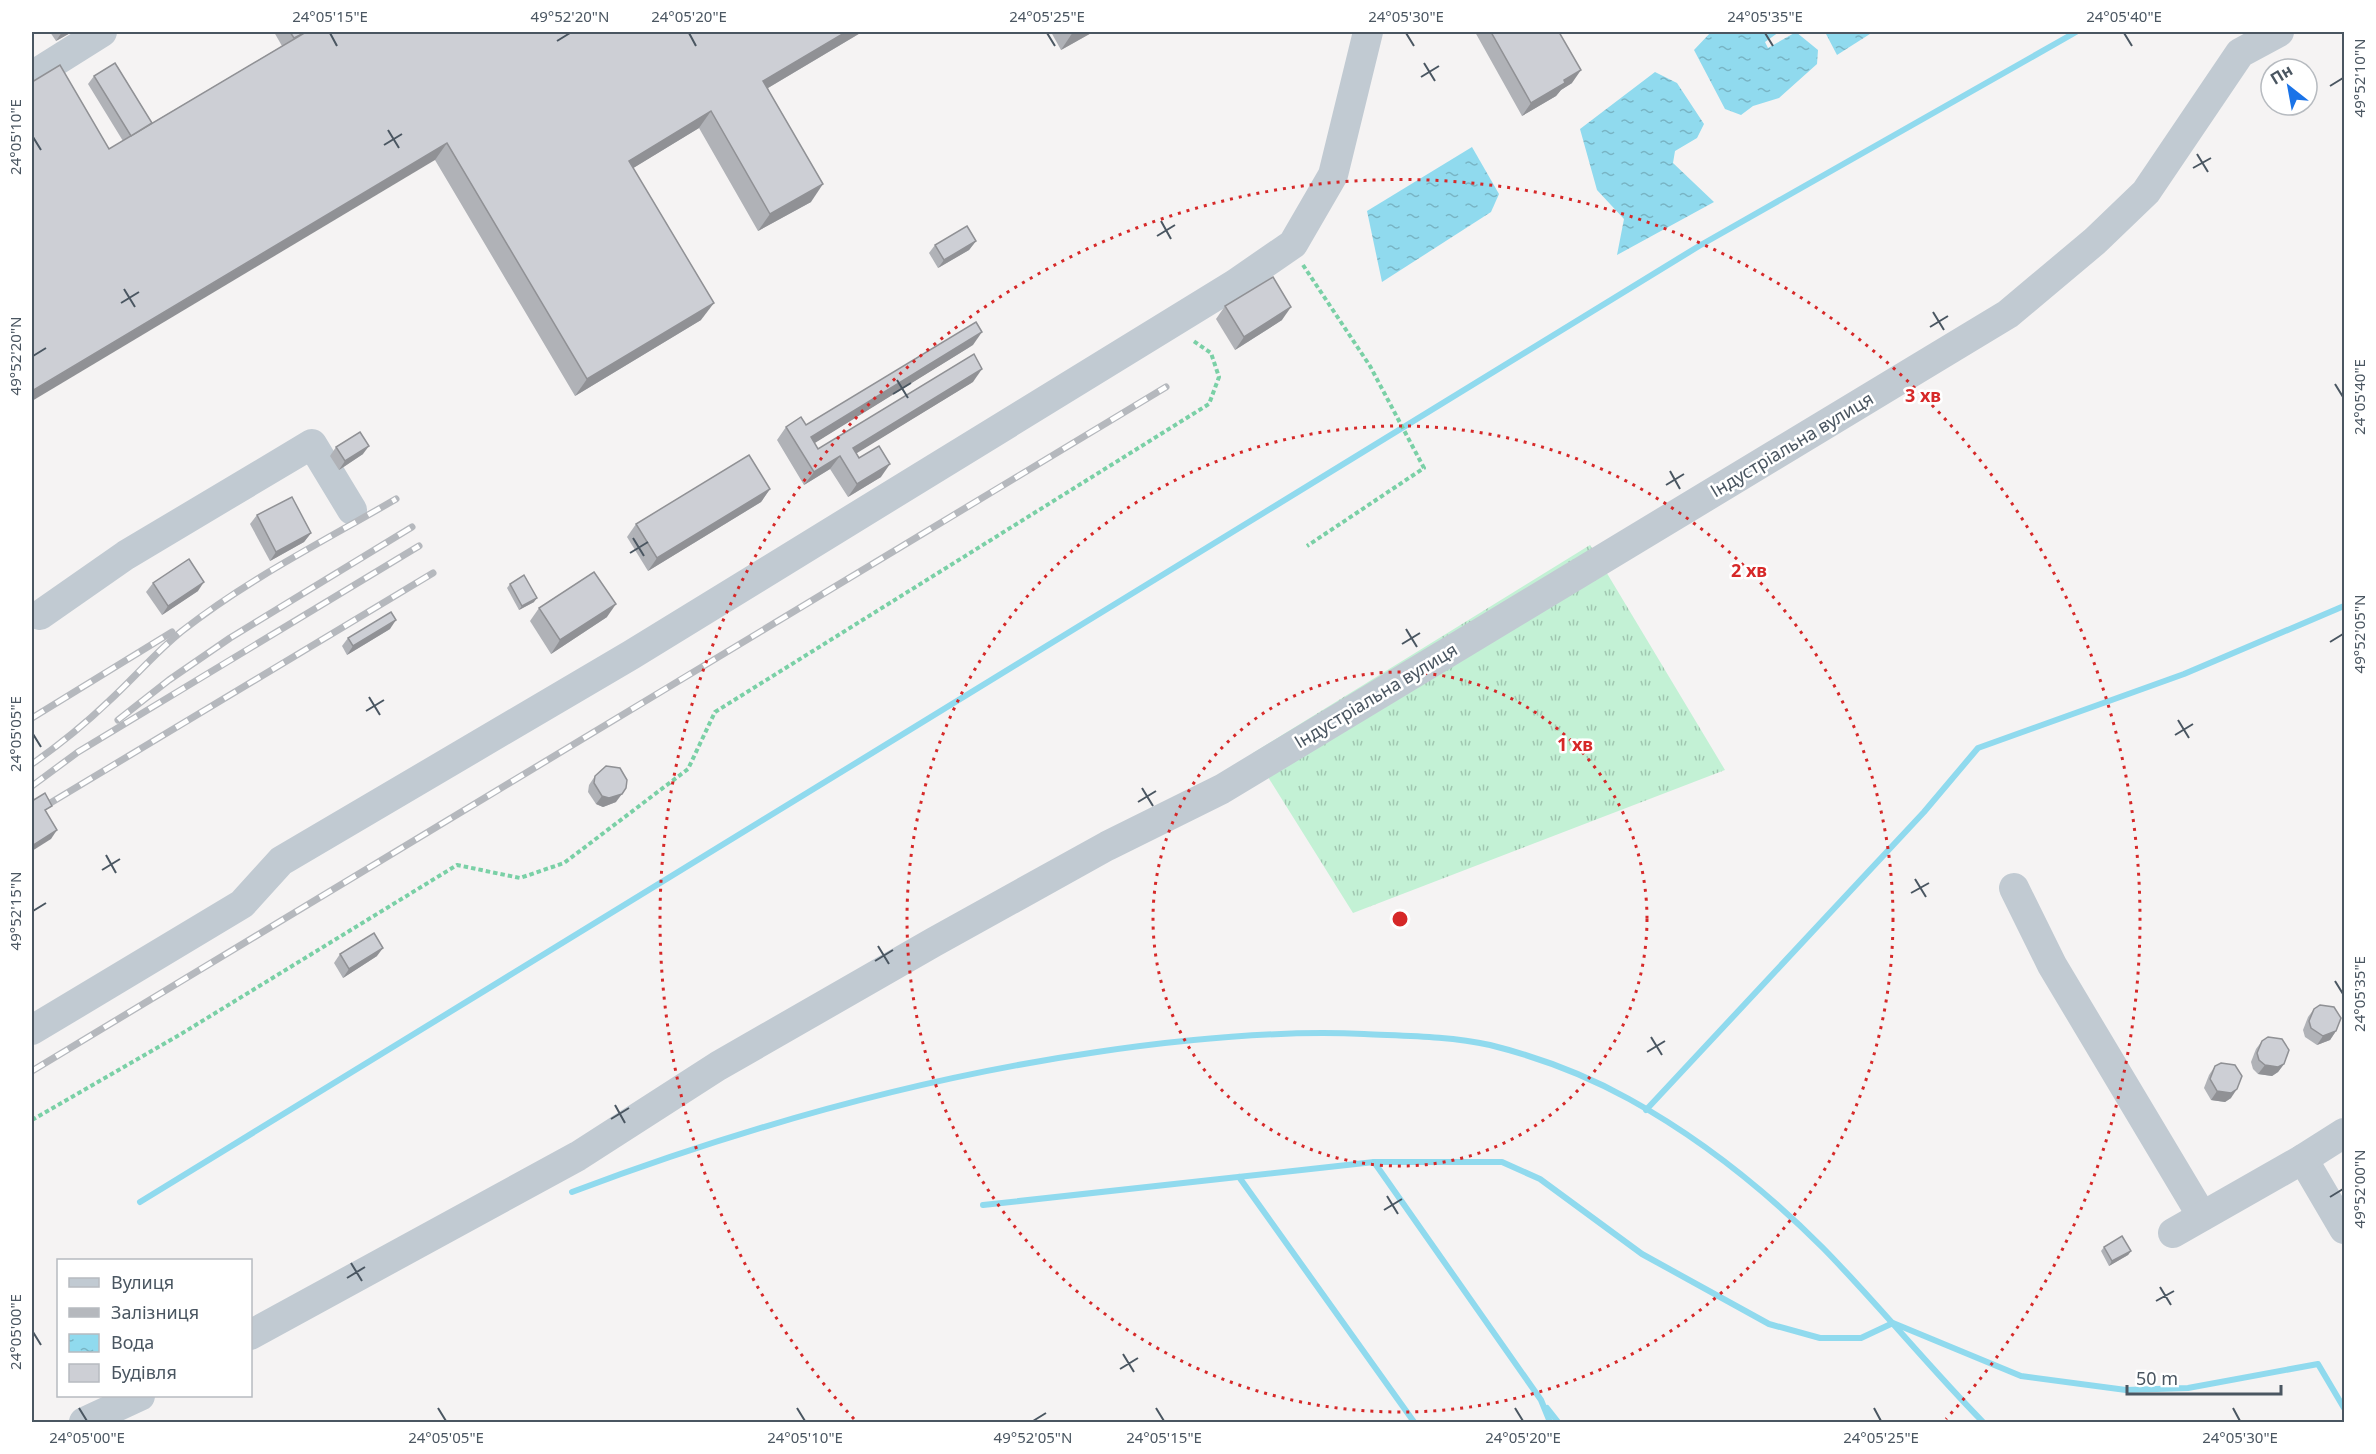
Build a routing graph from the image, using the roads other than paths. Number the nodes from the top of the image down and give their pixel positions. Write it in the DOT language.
graph roads {
  1 [pos="102,32"];
  2 [pos="1368,32"];
  3 [pos="2279,32"];
  4 [pos="32,76"];
  5 [pos="352,510"];
  6 [pos="34,617"];
  7 [pos="2014,888"];
  8 [pos="34,1021"];
  9 [pos="2344,1133"];
  10 [pos="2303,1160"];
  11 [pos="2202,1216"];
  12 [pos="2344,1229"];
  13 [pos="2173,1233"];
  14 [pos="252,1334"];
  15 [pos="136,1397"];
  16 [pos="84,1422"];
  1 -- 4 [label="lane"];
  2 -- 8 [label="lane"];
  3 -- 14 [label="lane, Індустріальна вулиця"];
  5 -- 6 [label="lane"];
  7 -- 11 [label="lane"];
  9 -- 10 [label="lane"];
  10 -- 11 [label="lane"];
  10 -- 12 [label="lane"];
  11 -- 13 [label="lane"];
  15 -- 16 [label="lane"];
}
